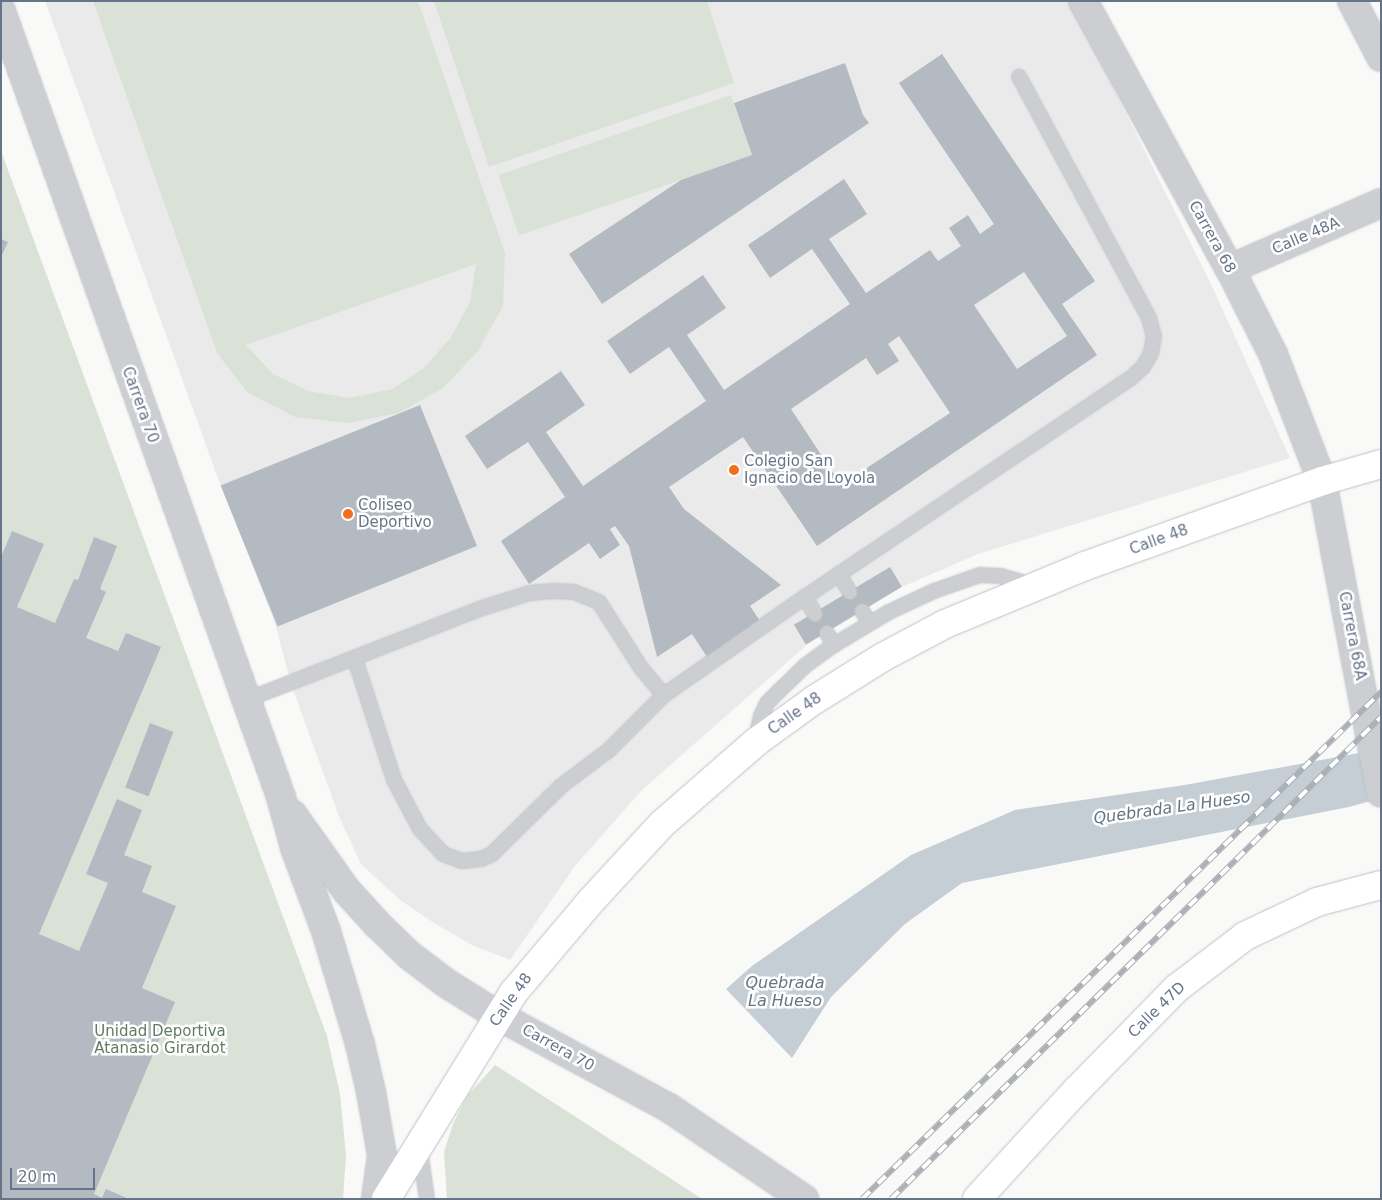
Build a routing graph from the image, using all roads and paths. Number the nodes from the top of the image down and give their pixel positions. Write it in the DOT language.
graph roads {
  1 [pos="1083,1"];
  2 [pos="1352,1"];
  3 [pos="1,11"];
  4 [pos="1381,57"];
  5 [pos="1019,77"];
  6 [pos="1381,203"];
  7 [pos="1230,269"];
  8 [pos="1381,464"];
  9 [pos="1322,481"];
  10 [pos="839,574"];
  11 [pos="1036,586"];
  12 [pos="850,592"];
  13 [pos="805,597"];
  14 [pos="862,611"];
  15 [pos="815,614"];
  16 [pos="870,623"];
  17 [pos="355,659"];
  18 [pos="664,695"];
  19 [pos="246,700"];
  20 [pos="756,742"];
  21 [pos="1381,792"];
  22 [pos="281,797"];
  23 [pos="1381,885"];
  24 [pos="499,1016"];
  25 [pos="419,1144"];
  26 [pos="376,1199"];
  27 [pos="386,1199"];
  28 [pos="427,1199"];
  29 [pos="804,1199"];
  30 [pos="977,1199"];
  1 -- 7 [label="street, Carrera 68"];
  2 -- 4 [label="street"];
  3 -- 19 [label="street, Carrera 70"];
  5 -- 10 [label="lane"];
  6 -- 7 [label="street, Calle 48A"];
  7 -- 9 [label="street, Carrera 68"];
  8 -- 9 [label="main road, Calle 48"];
  9 -- 11 [label="main road, Calle 48"];
  9 -- 21 [label="street, Carrera 68A"];
  10 -- 12 [label="lane"];
  10 -- 13 [label="lane"];
  11 -- 16 [label="lane"];
  11 -- 20 [label="main road, Calle 48"];
  13 -- 15 [label="lane"];
  13 -- 18 [label="lane"];
  14 -- 16 [label="lane"];
  16 -- 20 [label="lane"];
  17 -- 18 [label="lane"];
  17 -- 18 [label="lane"];
  17 -- 19 [label="lane"];
  19 -- 22 [label="street, Carrera 70"];
  20 -- 24 [label="main road, Calle 48"];
  22 -- 24 [label="street, Carrera 70"];
  22 -- 26 [label="street, Carrera 70"];
  23 -- 30 [label="main road, Calle 47D"];
  24 -- 25 [label="main road, Calle 48"];
  24 -- 29 [label="street, Carrera 70"];
  25 -- 27 [label="main road, Calle 48"];
  25 -- 28 [label="lane"];
}
